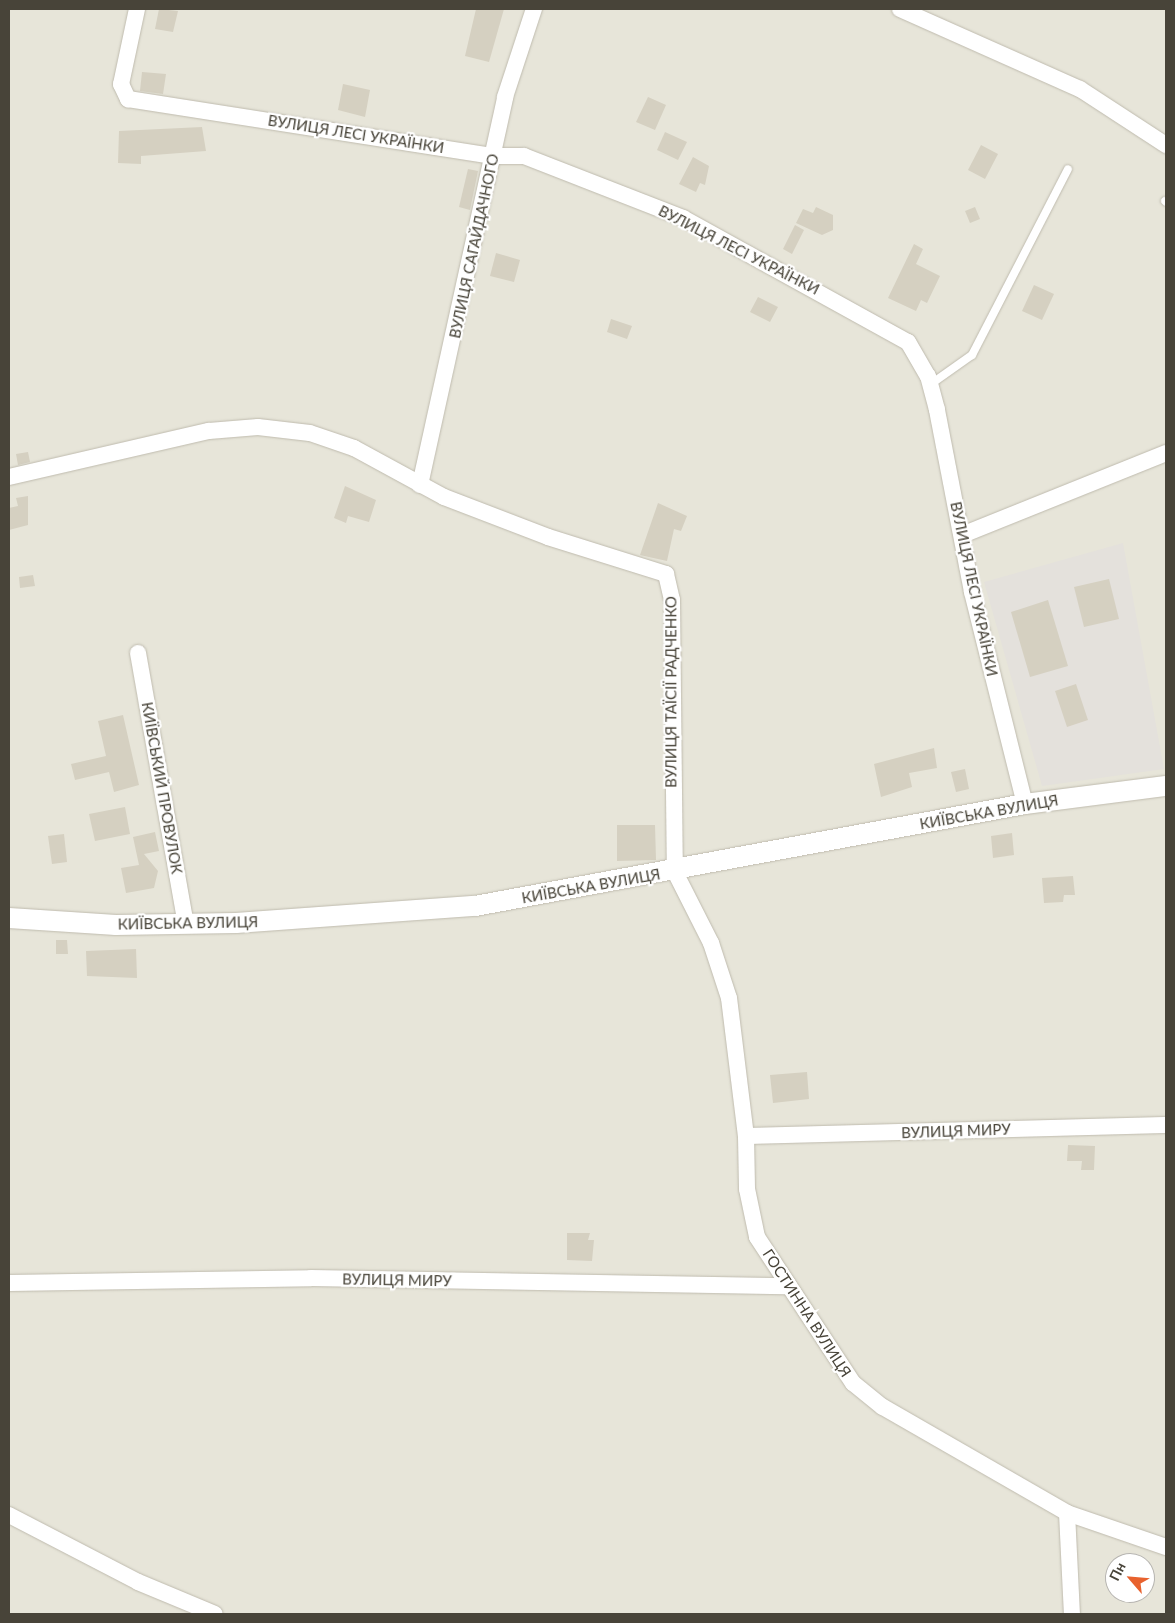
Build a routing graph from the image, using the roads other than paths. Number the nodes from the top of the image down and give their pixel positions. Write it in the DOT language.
graph roads {
  1 [pos="137,9"];
  2 [pos="534,9"];
  3 [pos="900,9"];
  4 [pos="1166,144"];
  5 [pos="492,156"];
  6 [pos="1068,169"];
  7 [pos="930,384"];
  8 [pos="1166,453"];
  9 [pos="9,477"];
  10 [pos="420,485"];
  11 [pos="962,535"];
  12 [pos="138,653"];
  13 [pos="1166,786"];
  14 [pos="1025,804"];
  15 [pos="675,872"];
  16 [pos="9,918"];
  17 [pos="186,924"];
  18 [pos="1166,1125"];
  19 [pos="746,1136"];
  20 [pos="9,1283"];
  21 [pos="786,1286"];
  22 [pos="1067,1512"];
  23 [pos="9,1515"];
  24 [pos="1166,1547"];
  25 [pos="215,1614"];
  26 [pos="1072,1614"];
  1 -- 5 [label="street, ВУЛИЦЯ ЛЕСІ УКРАЇНКИ"];
  2 -- 5 [label="street, ВУЛИЦЯ САГАЙДАЧНОГО"];
  3 -- 4 [label="street"];
  5 -- 7 [label="street, ВУЛИЦЯ ЛЕСІ УКРАЇНКИ"];
  5 -- 10 [label="street, ВУЛИЦЯ САГАЙДАЧНОГО"];
  6 -- 7 [label="lane"];
  7 -- 11 [label="street, ВУЛИЦЯ ЛЕСІ УКРАЇНКИ"];
  8 -- 11 [label="street"];
  9 -- 10 [label="street, ВУЛИЦЯ ТАЇСІЇ РАДЧЕНКО"];
  10 -- 15 [label="street, ВУЛИЦЯ ТАЇСІЇ РАДЧЕНКО"];
  11 -- 14 [label="street, ВУЛИЦЯ ЛЕСІ УКРАЇНКИ"];
  12 -- 17 [label="street, КИЇВСЬКИЙ ПРОВУЛОК"];
  13 -- 14 [label="street, КИЇВСЬКА ВУЛИЦЯ"];
  14 -- 15 [label="street, КИЇВСЬКА ВУЛИЦЯ"];
  15 -- 17 [label="street, КИЇВСЬКА ВУЛИЦЯ"];
  15 -- 19 [label="street, ГОСТИННА ВУЛИЦЯ"];
  16 -- 17 [label="street, КИЇВСЬКА ВУЛИЦЯ"];
  18 -- 19 [label="street, ВУЛИЦЯ МИРУ"];
  19 -- 21 [label="street, ГОСТИННА ВУЛИЦЯ"];
  20 -- 21 [label="street, ВУЛИЦЯ МИРУ"];
  21 -- 22 [label="street, ГОСТИННА ВУЛИЦЯ"];
  22 -- 24 [label="street, ГОСТИННА ВУЛИЦЯ"];
  22 -- 26 [label="street"];
  23 -- 25 [label="street"];
}
